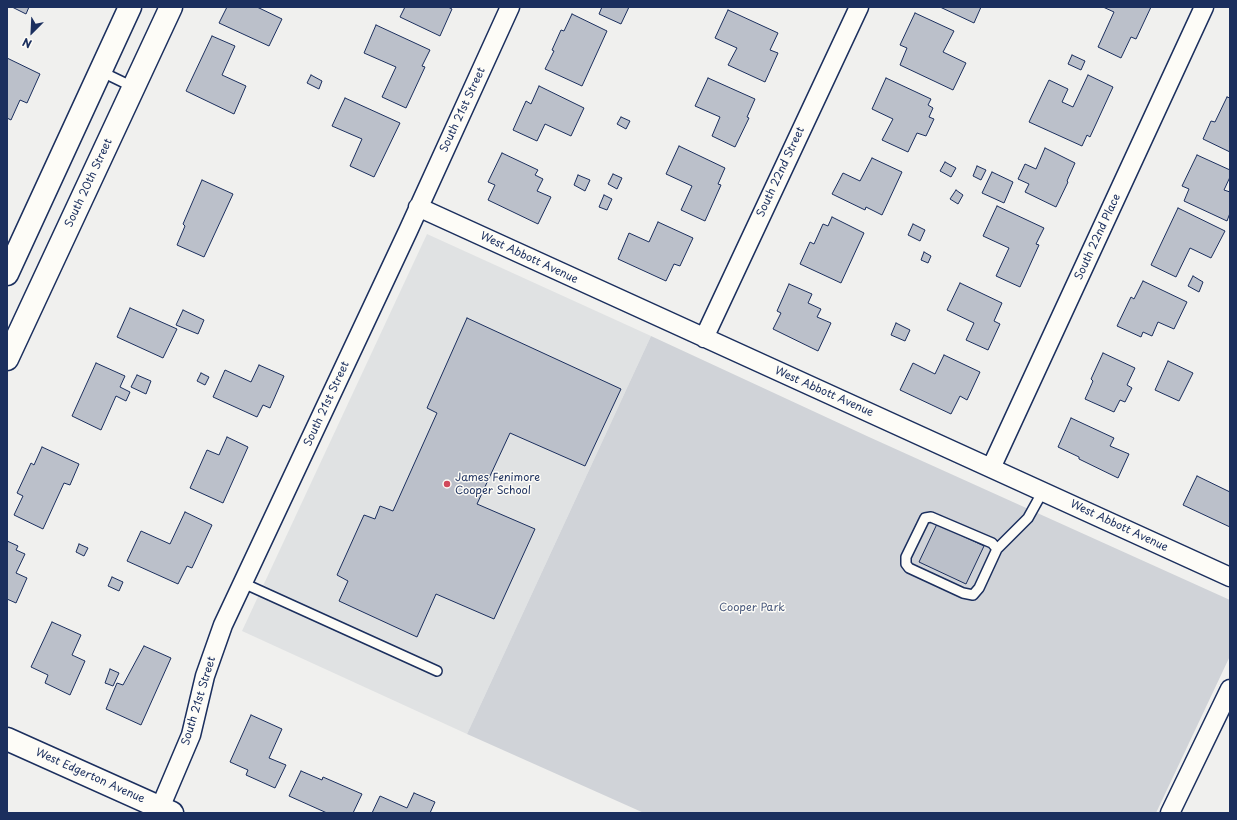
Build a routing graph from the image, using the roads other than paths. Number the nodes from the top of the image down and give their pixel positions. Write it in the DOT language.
graph roads {
  1 [pos="130,7"];
  2 [pos="170,7"];
  3 [pos="510,7"];
  4 [pos="858,7"];
  5 [pos="1204,7"];
  6 [pos="100,71"];
  7 [pos="133,87"];
  8 [pos="418,207"];
  9 [pos="7,274"];
  10 [pos="704,338"];
  11 [pos="7,359"];
  12 [pos="991,468"];
  13 [pos="1043,491"];
  14 [pos="997,549"];
  15 [pos="1230,577"];
  16 [pos="243,583"];
  17 [pos="437,671"];
  18 [pos="1230,689"];
  19 [pos="7,739"];
  20 [pos="166,810"];
  21 [pos="1170,813"];
  1 -- 6 [label="street"];
  2 -- 7 [label="street, South 20th Street"];
  3 -- 8 [label="street, South 21st Street"];
  4 -- 10 [label="street, South 22nd Street"];
  5 -- 12 [label="street, South 22nd Place"];
  6 -- 7 [label="lane"];
  6 -- 9 [label="street"];
  7 -- 11 [label="street, South 20th Street"];
  8 -- 10 [label="street, West Abbott Avenue"];
  8 -- 16 [label="street, South 21st Street"];
  10 -- 12 [label="street, West Abbott Avenue"];
  12 -- 13 [label="street, West Abbott Avenue"];
  13 -- 14 [label="lane"];
  13 -- 15 [label="street, West Abbott Avenue"];
  14 -- 14 [label="lane"];
  16 -- 17 [label="lane"];
  16 -- 20 [label="street, South 21st Street"];
  18 -- 21 [label="street"];
  19 -- 20 [label="street, West Edgerton Avenue"];
}
